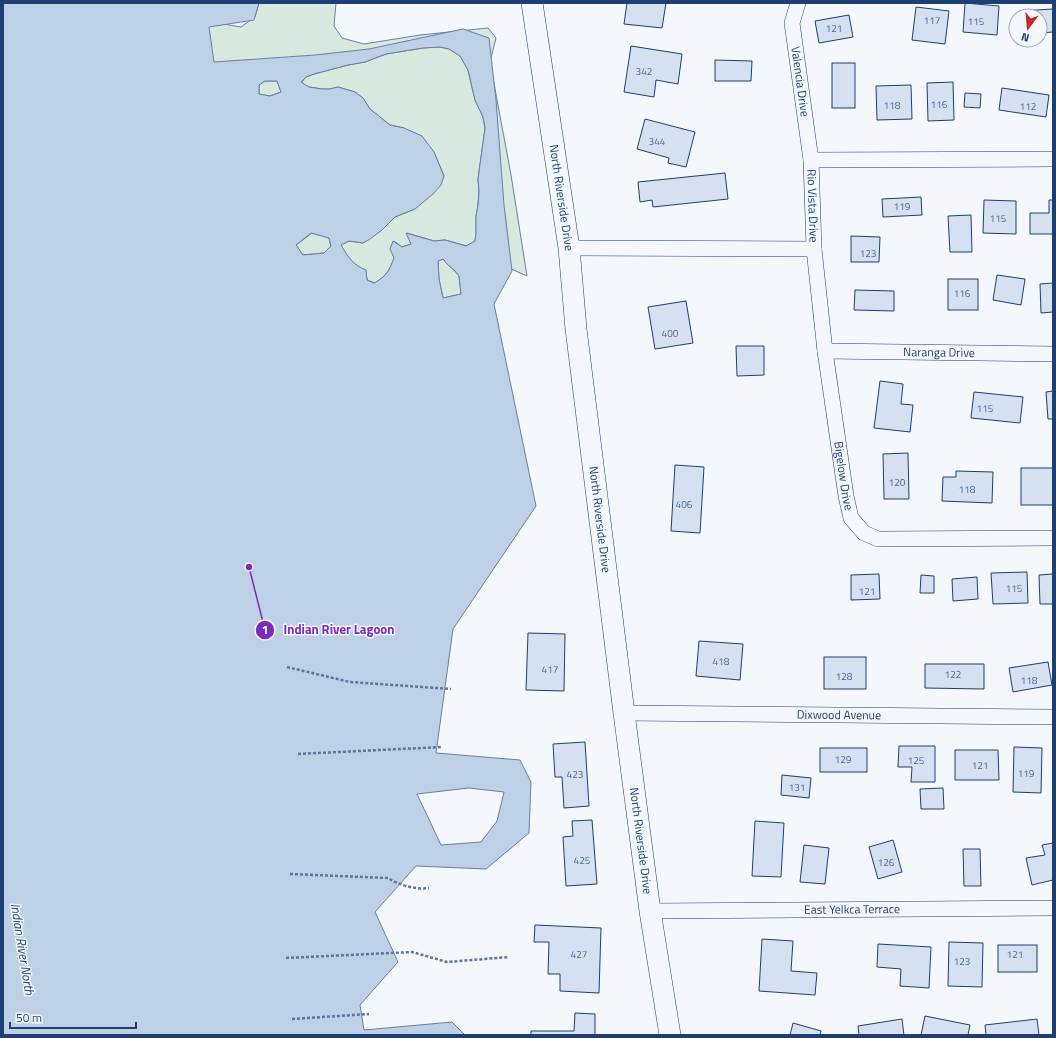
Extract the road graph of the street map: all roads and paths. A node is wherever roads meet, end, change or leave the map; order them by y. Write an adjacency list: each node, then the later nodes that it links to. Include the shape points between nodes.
1 (532, 3): 5 (street, North Riverside Drive)
2 (798, 3): 4 (street, Valencia Drive, via 792,23)
3 (1053, 159): 4 (street, Rio Vista Drive)
4 (811, 160): 6 (street, Rio Vista Drive)
5 (569, 248): 6 (street, Rio Vista Drive); 12 (street, North Riverside Drive, via 577,337)
6 (814, 249): 7 (street, Bigelow Drive)
7 (825, 351): 8 (street, Naranga Drive); 9 (street, Bigelow Drive, via 846,496 851,518 864,533 878,539)
8 (1053, 354)
9 (1053, 538)
10 (287, 667): 11 (path, via 350,682)
11 (451, 688)
12 (624, 713): 13 (street, Dixwood Avenue); 19 (street, North Riverside Drive)
13 (1053, 717)
14 (441, 747): 15 (path)
15 (298, 754)
16 (290, 874): 17 (path, via 388,878 421,889)
17 (429, 888)
18 (1053, 908): 19 (street, East Yelkca Terrace)
19 (650, 911): 24 (street, North Riverside Drive)
20 (286, 958): 21 (path, via 412,952 447,962)
21 (509, 958)
22 (369, 1014): 23 (path)
23 (292, 1019)
24 (670, 1035)

